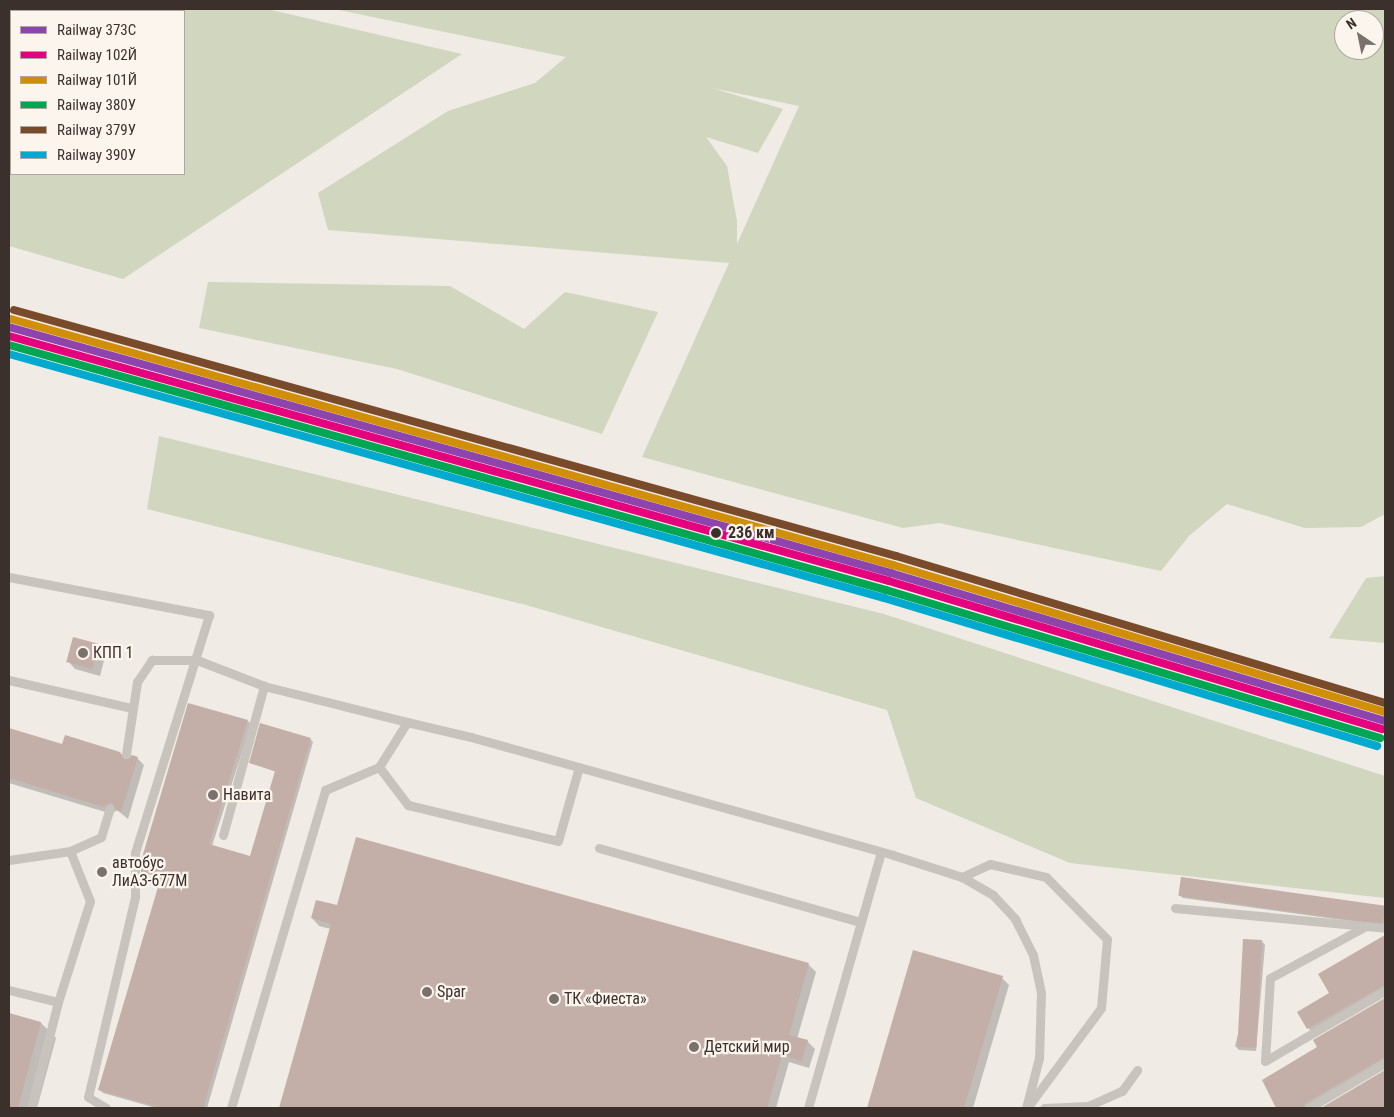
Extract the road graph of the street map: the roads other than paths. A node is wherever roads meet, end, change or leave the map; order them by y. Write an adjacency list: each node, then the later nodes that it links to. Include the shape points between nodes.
1 (9, 577): 2 (lane, via 209,615)
2 (197, 660): 4 (lane); 5 (lane, via 152,660 137,682); 27 (lane, via 135,853 135,897 88,1097)
3 (9, 680): 5 (lane)
4 (264, 686): 6 (lane); 11 (lane)
5 (131, 708): 7 (lane, via 131,740)
6 (407, 722): 8 (lane); 9 (lane)
7 (126, 754)
8 (379, 767): 9 (lane, via 408,805 558,841); 28 (lane, via 325,790)
9 (579, 767): 14 (lane)
10 (110, 808): 13 (lane, via 101,837)
11 (223, 834)
12 (600, 848): 18 (lane)
13 (70, 851): 15 (lane); 23 (lane, via 90,901)
14 (881, 852): 16 (lane); 18 (lane)
15 (9, 860)
16 (962, 878): 30 (lane, via 993,895 1015,919 1033,955 1041,992 1039,1058); 30 (lane, via 990,864 1046,877 1107,939 1101,1008)
17 (1175, 908): 19 (lane)
18 (861, 922): 29 (lane)
19 (1366, 926): 20 (lane); 22 (lane, via 1270,978 1265,1061)
20 (1385, 928)
21 (9, 990): 23 (lane)
22 (1385, 991)
23 (58, 1002): 26 (lane)
24 (1385, 1063): 32 (lane)
25 (1137, 1070): 31 (lane, via 1122,1091 1088,1106)
26 (31, 1108)
27 (106, 1108)
28 (230, 1108)
29 (808, 1108)
30 (1026, 1108)
31 (1044, 1108)
32 (1309, 1108)

